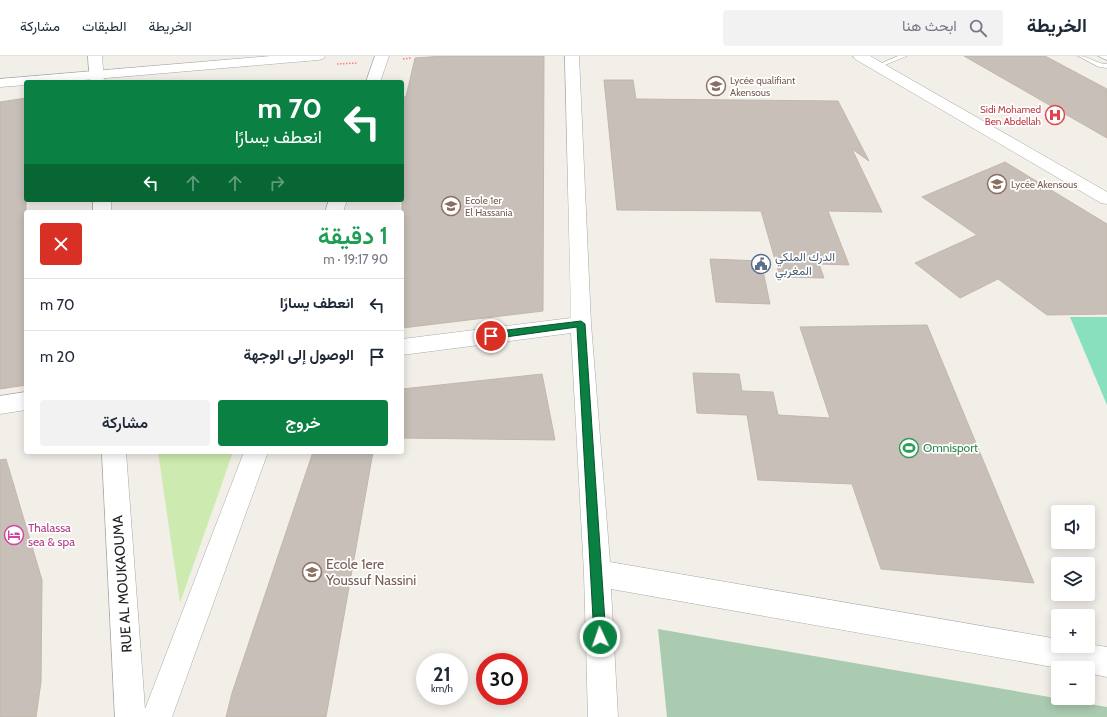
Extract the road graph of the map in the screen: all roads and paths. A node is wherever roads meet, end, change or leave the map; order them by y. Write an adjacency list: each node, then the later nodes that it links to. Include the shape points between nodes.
1 (95, 56): 12 (street)
2 (318, 56): 12 (street)
3 (382, 56): 14 (street)
4 (572, 56): 18 (street)
5 (860, 56): 10 (street)
6 (904, 56): 10 (lane)
7 (1081, 56): 11 (lane)
8 (1101, 56): 9 (lane)
9 (1107, 58)
10 (878, 66): 17 (street)
11 (1107, 66)
12 (97, 78): 13 (street)
13 (58, 80)
14 (375, 80)
15 (24, 82): 16 (street)
16 (0, 83)
17 (1107, 200)
18 (581, 324): 19 (street); 24 (street)
19 (404, 348)
20 (24, 401): 21 (street)
21 (0, 405)
22 (114, 454): 26 (street, RUE AL MOUKAOUMA)
23 (255, 454): 27 (street)
24 (597, 573): 25 (street); 28 (street)
25 (1107, 662)
26 (130, 717)
27 (157, 717)
28 (603, 717)

